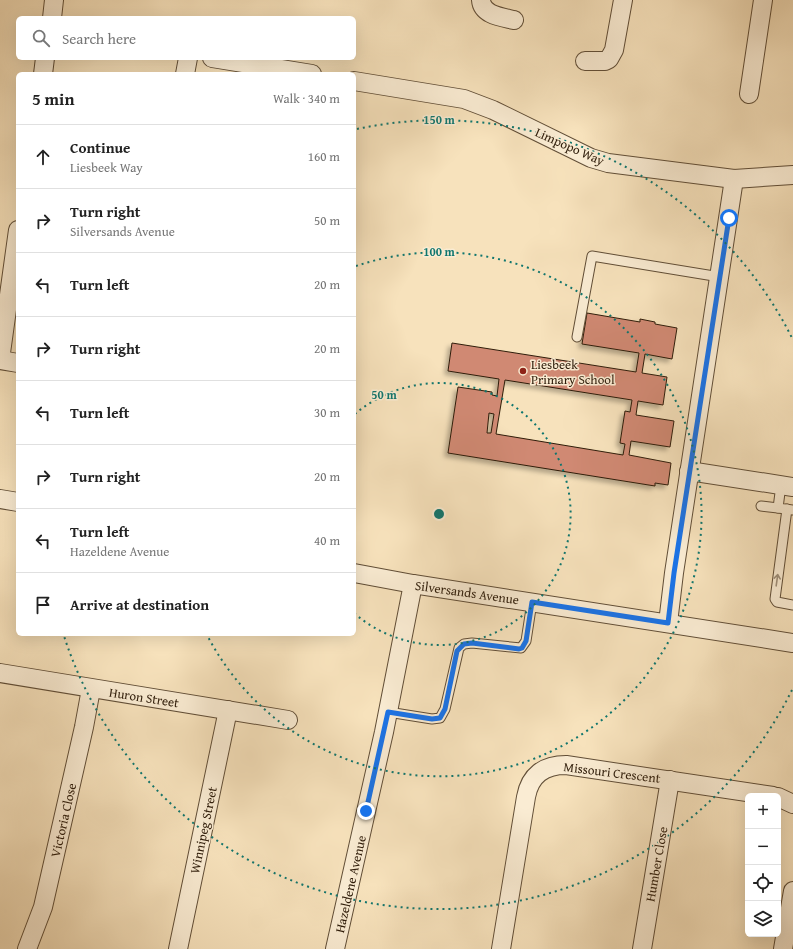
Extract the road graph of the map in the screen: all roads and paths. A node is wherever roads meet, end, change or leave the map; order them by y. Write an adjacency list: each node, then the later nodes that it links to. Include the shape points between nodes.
1 (54, 0): 5 (street)
2 (480, 0): 6 (street, via 481,6 488,13)
3 (623, 0): 10 (street, via 612,55 605,61)
4 (763, 0): 15 (street)
5 (52, 16)
6 (514, 20)
7 (45, 60): 11 (street)
8 (188, 60): 12 (street)
9 (224, 60): 13 (street)
10 (585, 61)
11 (43, 72)
12 (185, 72)
13 (300, 72)
14 (356, 81): 17 (street, Limpopo Way, via 464,99 493,110 601,162)
15 (749, 94)
16 (793, 175): 17 (street, Limpopo Way)
17 (734, 179): 19 (street)
18 (16, 244): 21 (street)
19 (720, 277): 20 (lane, via 592,256); 23 (street)
20 (577, 337)
21 (0, 360): 22 (street)
22 (16, 363)
23 (689, 471): 24 (street); 33 (street)
24 (787, 486): 28 (lane)
25 (0, 499): 26 (street)
26 (16, 502)
27 (761, 506): 28 (lane)
28 (786, 509): 32 (lane, one-way to 28, via 777,602 775,599)
29 (356, 573): 30 (street, Silversands Avenue)
30 (413, 584): 31 (street, Silversands Avenue); 38 (street, Hazeldene Avenue)
31 (532, 602): 33 (street, Silversands Avenue); 38 (lane, via 526,641 522,648 472,643 459,648 445,709 440,718)
32 (793, 605)
33 (668, 623): 34 (street, Silversands Avenue)
34 (793, 643)
35 (0, 673): 36 (street, Huron Street)
36 (91, 689): 37 (street, Huron Street); 45 (street, Victoria Close, via 43,908)
37 (228, 710): 39 (street, Huron Street); 46 (street, Winnipeg Street)
38 (388, 712): 47 (street, Hazeldene Avenue)
39 (288, 720)
40 (670, 780): 41 (street, Missouri Crescent); 48 (street, Missouri Crescent, via 566,765 548,767 535,776 527,788); 49 (street, Humber Close)
41 (754, 793)
42 (781, 798): 43 (street)
43 (793, 804)
44 (793, 891): 50 (street)
45 (27, 949)
46 (178, 949)
47 (335, 949)
48 (501, 949)
49 (642, 949)
50 (783, 949)

